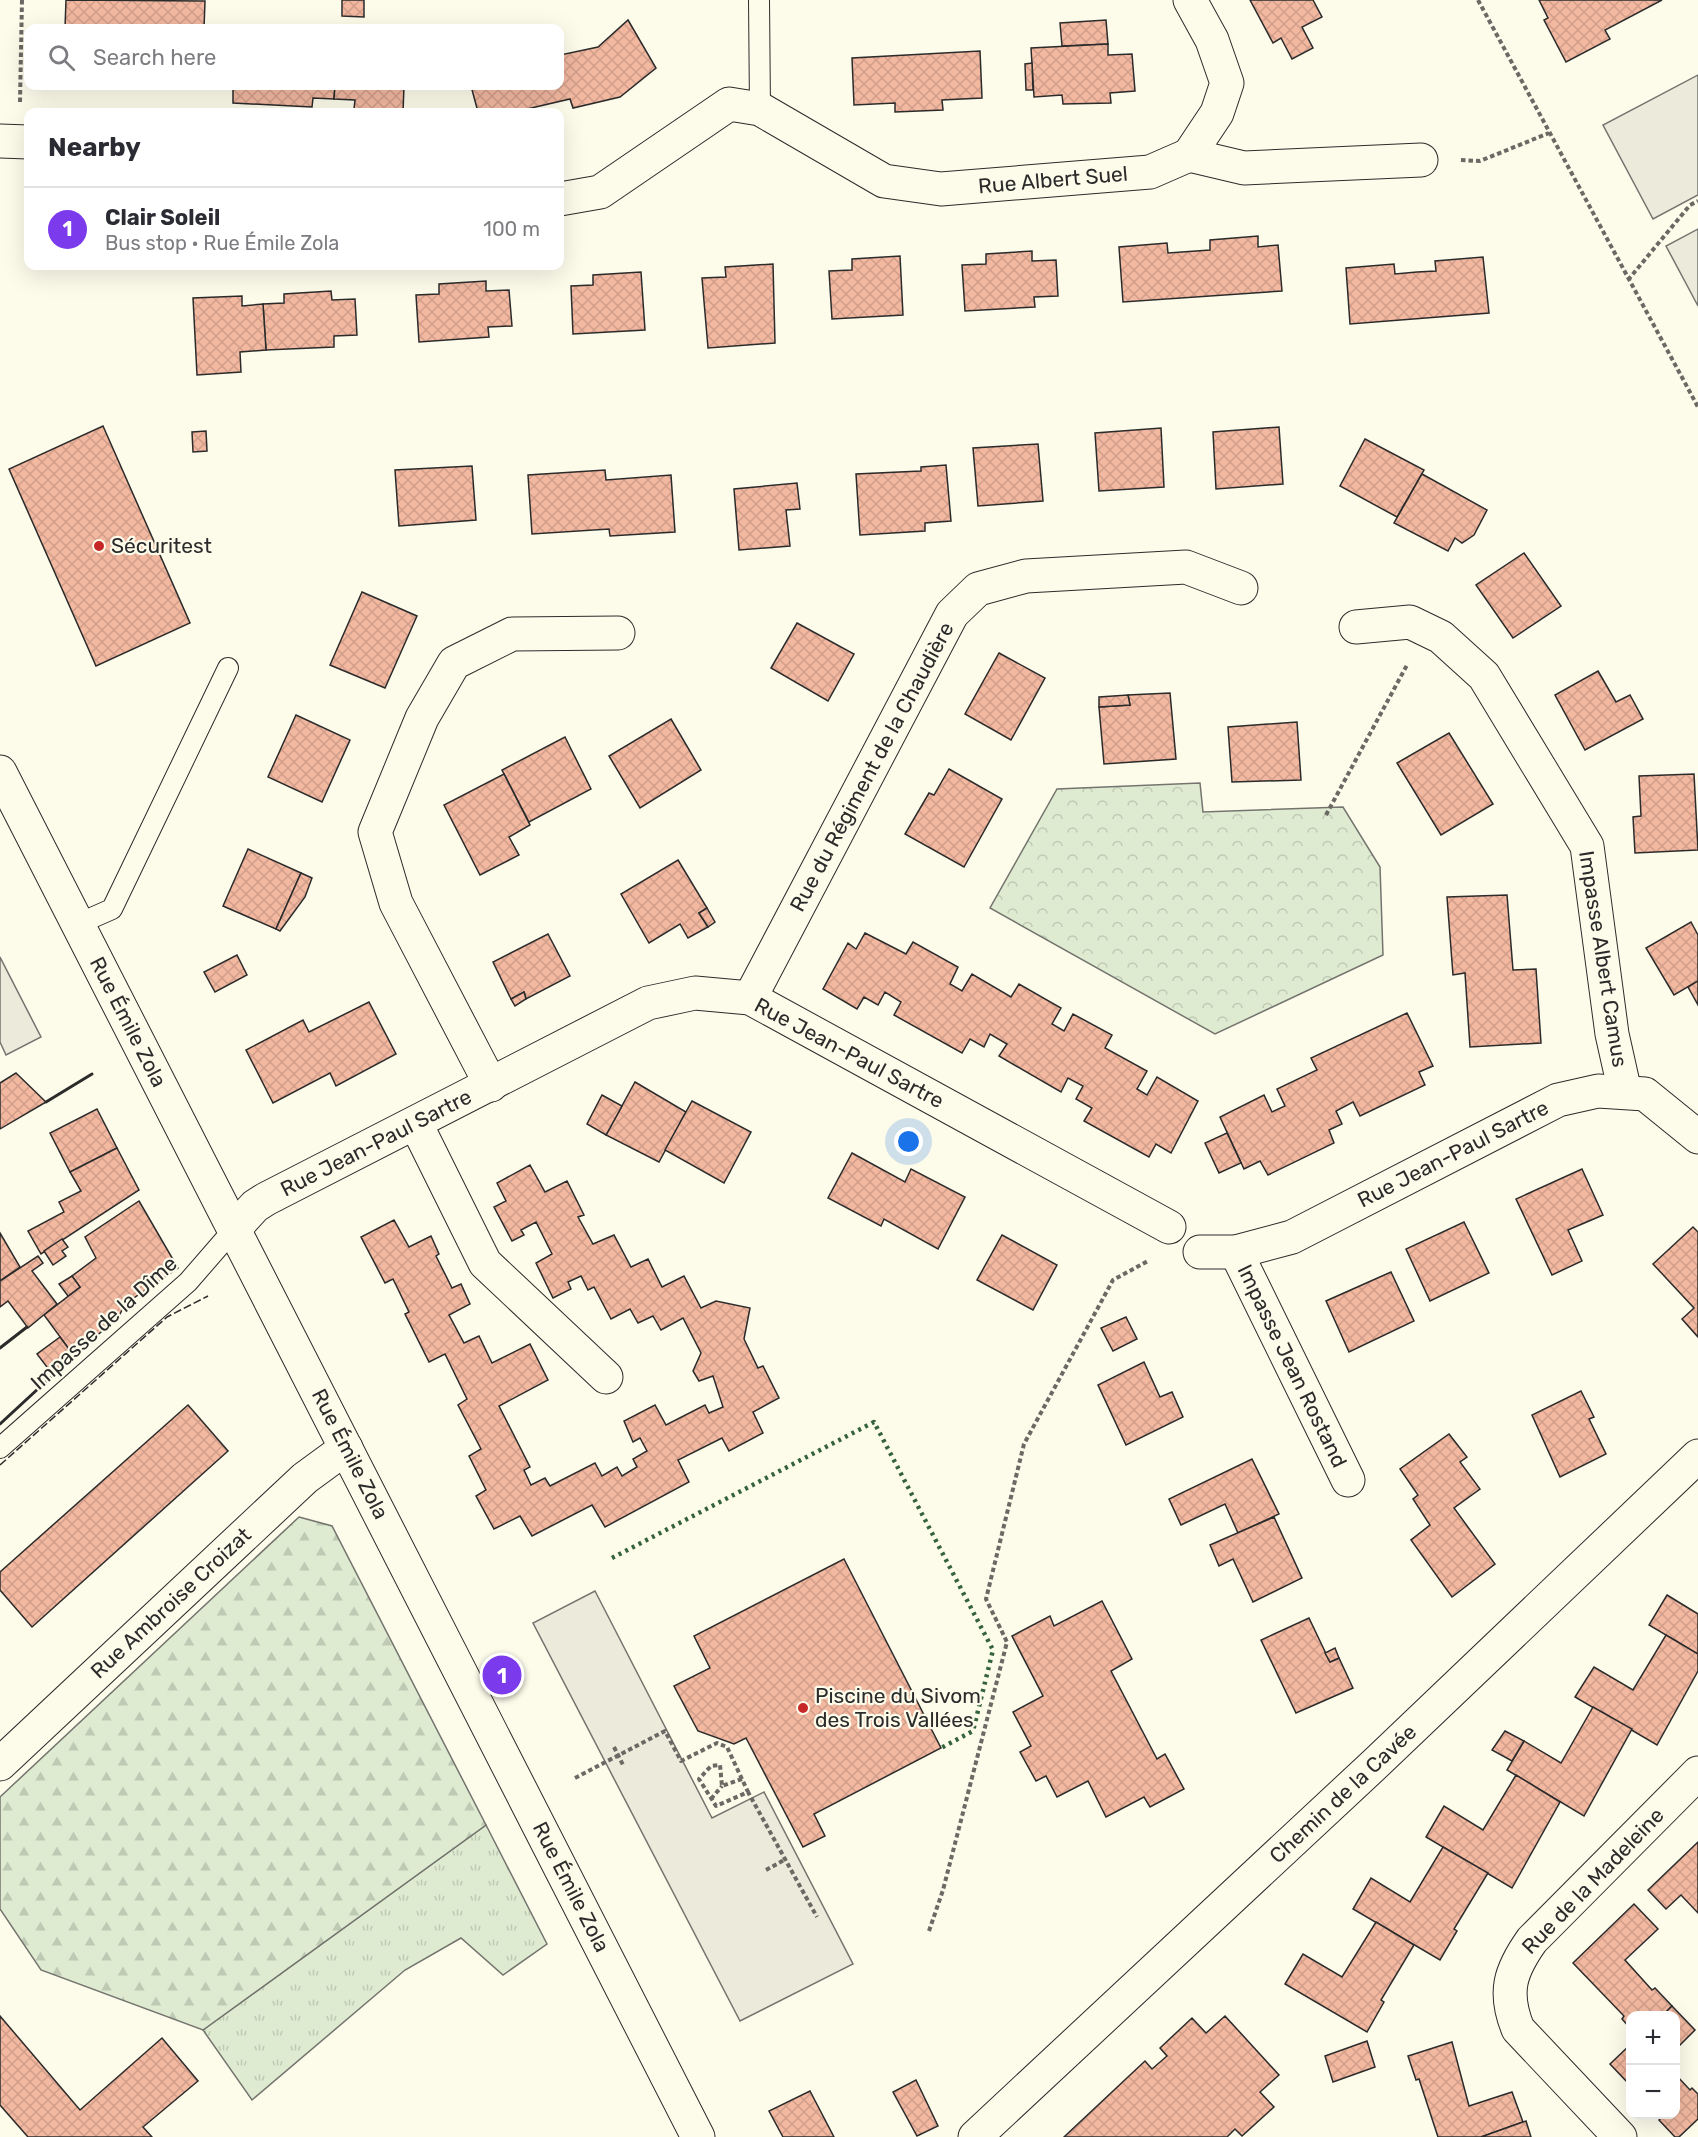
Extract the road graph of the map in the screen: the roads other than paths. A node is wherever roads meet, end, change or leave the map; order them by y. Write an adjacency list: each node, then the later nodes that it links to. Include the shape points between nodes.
1 (759, 0): 3 (lane)
2 (1190, 0): 4 (street, via 1212,40 1227,83 1217,113)
3 (760, 108): 4 (street, Rue Albert Suel, via 884,181 941,189 1150,171); 6 (street, Rue Albert Suel, via 729,104 600,192)
4 (1189, 155): 5 (street, via 1244,168)
5 (1421, 160)
6 (564, 198)
7 (1241, 588): 13 (street, Rue du Régiment de la Chaudière, via 1186,567 1026,576 978,589 952,614)
8 (1356, 627): 15 (street, Impasse Albert Camus, via 1410,622 1441,638 1484,676 1587,846 1612,1034)
9 (618, 633): 14 (street, via 512,634 454,663 422,718 375,832 396,903)
10 (228, 668): 12 (lane, via 112,909)
11 (0, 772): 12 (street, Rue Émile Zola)
12 (78, 924): 19 (street, Rue Émile Zola)
13 (750, 998): 14 (street, Rue Jean-Paul Sartre, via 695,993 648,1003); 18 (street, Rue Jean-Paul Sartre)
14 (491, 1084): 16 (street, Rue Jean-Paul Sartre)
15 (1625, 1092): 17 (street, Rue Jean-Paul Sartre, via 1645,1094); 21 (street, Rue Jean-Paul Sartre, via 1598,1091 1558,1100 1292,1237)
16 (416, 1124): 19 (street, Rue Jean-Paul Sartre, via 261,1202); 22 (street, via 484,1263)
17 (1698, 1137)
18 (1169, 1227)
19 (234, 1229): 23 (lane, Impasse de la Dîme, via 188,1282); 24 (street, Rue Émile Zola)
20 (1200, 1252): 21 (street, Rue Jean-Paul Sartre)
21 (1236, 1252): 26 (street, Impasse Jean Rostand)
22 (606, 1377)
23 (0, 1448)
24 (346, 1448): 27 (street, Rue Ambroise Croizat, via 306,1478); 30 (street, Rue Émile Zola)
25 (1698, 1456): 29 (street, Chemin de la Cavée)
26 (1347, 1480)
27 (0, 1764)
28 (1698, 1773): 31 (street, Rue de la Madeleine, via 1532,1940 1515,1963 1510,1987 1518,2030)
29 (984, 2134)
30 (698, 2137)
31 (1620, 2137)

